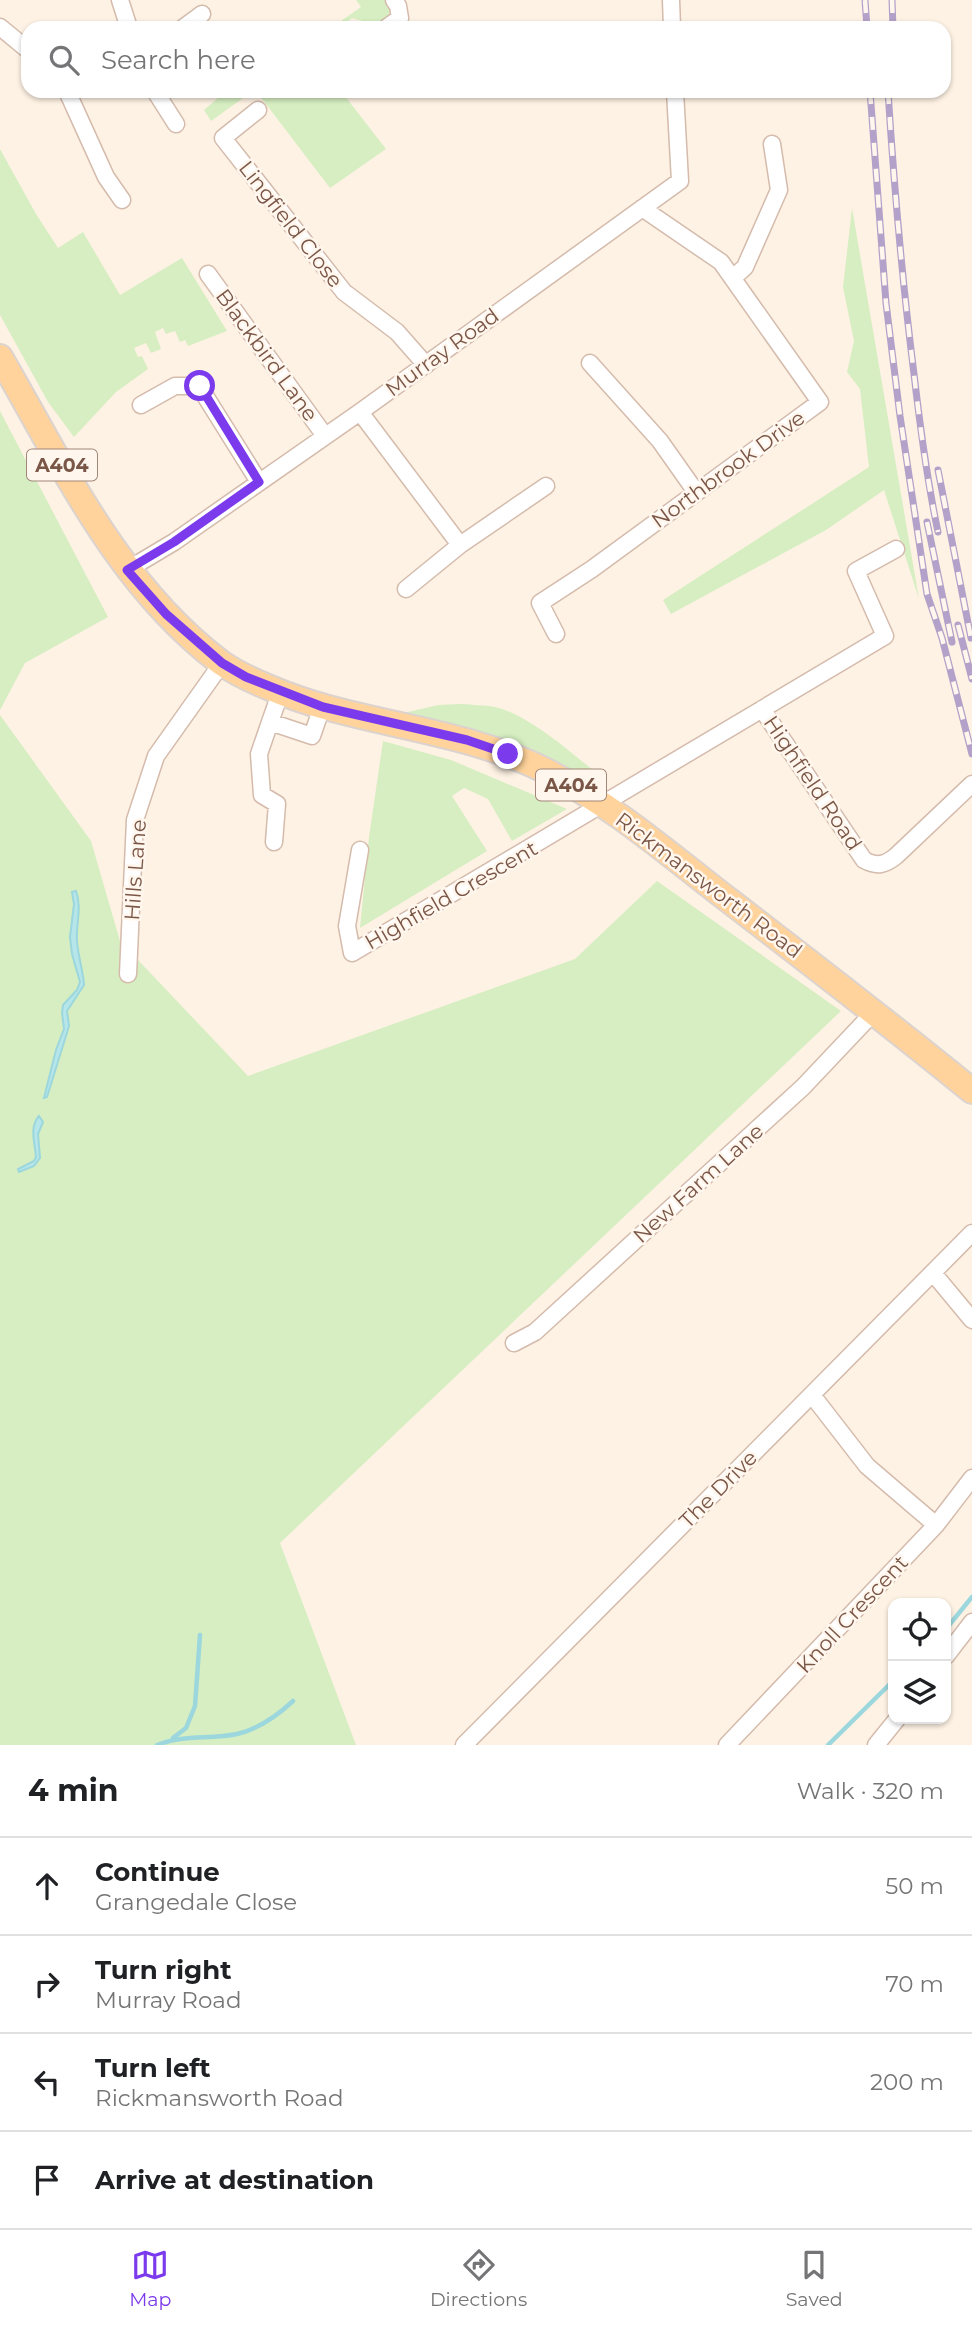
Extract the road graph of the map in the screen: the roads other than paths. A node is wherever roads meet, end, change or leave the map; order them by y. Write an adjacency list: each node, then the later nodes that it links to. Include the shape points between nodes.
1 (120, 0): 5 (street)
2 (394, 0): 7 (street, via 400,18)
3 (671, 0): 8 (street)
4 (202, 14): 6 (street)
5 (127, 21)
6 (192, 21)
7 (396, 21)
8 (672, 21)
9 (0, 27): 10 (street)
10 (21, 44)
11 (70, 98): 17 (street, via 106,177)
12 (159, 98): 15 (street)
13 (676, 98): 18 (street, Murray Road, via 680,181)
14 (258, 110): 23 (street, Lingfield Close, via 223,138 344,292 397,332)
15 (176, 124)
16 (772, 144): 20 (street, via 779,190 745,267)
17 (122, 200)
18 (642, 208): 20 (street, via 721,262); 23 (street, Murray Road)
19 (208, 274): 26 (street, Blackbird Lane)
20 (733, 278): 29 (street, Northbrook Drive, via 820,401)
21 (0, 357): 32 (main road, Rickmansworth Road / A404)
22 (590, 363): 29 (street, via 660,441)
23 (426, 365): 25 (street, Murray Road)
24 (141, 405): 27 (street, via 175,386 200,386)
25 (360, 412): 26 (street, Murray Road); 30 (street)
26 (325, 436): 27 (street, Murray Road)
27 (259, 482): 32 (street, Murray Road)
28 (546, 486): 30 (street)
29 (696, 492): 34 (street, Northbrook Drive, via 540,603)
30 (460, 545): 33 (street)
31 (895, 549): 38 (street, via 856,571 885,636)
32 (127, 570): 35 (main road, Rickmansworth Road / A404, via 166,614)
33 (406, 589)
34 (556, 634)
35 (222, 663): 36 (main road, Rickmansworth Road / A404); 44 (street, Hills Lane, via 156,756 135,820)
36 (281, 691): 37 (main road, Rickmansworth Road / A404); 39 (street)
37 (323, 707): 39 (street, via 312,736); 41 (main road, Rickmansworth Road / A404, via 477,743 548,772)
38 (762, 709): 40 (street, Highfield Road, via 864,860 873,865 887,863); 41 (street, Highfield Road)
39 (270, 722): 42 (street, via 259,754 262,795 276,804)
40 (967, 789)
41 (604, 805): 43 (street, Highfield Crescent, via 352,953 347,926); 45 (main road, Rickmansworth Road / A404)
42 (274, 842)
43 (360, 850)
44 (128, 974)
45 (874, 1012): 46 (main road, Rickmansworth Road / A404); 50 (street, New Farm Lane, via 803,1087 535,1332)
46 (972, 1091)
47 (972, 1233): 48 (street, The Drive)
48 (933, 1273): 49 (street); 51 (street, The Drive)
49 (972, 1320)
50 (514, 1343)
51 (811, 1395): 53 (street, via 867,1466); 57 (street, The Drive)
52 (972, 1478): 53 (street, Knoll Crescent)
53 (936, 1525): 58 (street, Knoll Crescent)
54 (972, 1622): 55 (street)
55 (951, 1649)
56 (893, 1724): 59 (street)
57 (464, 1745)
58 (727, 1745)
59 (876, 1745)

